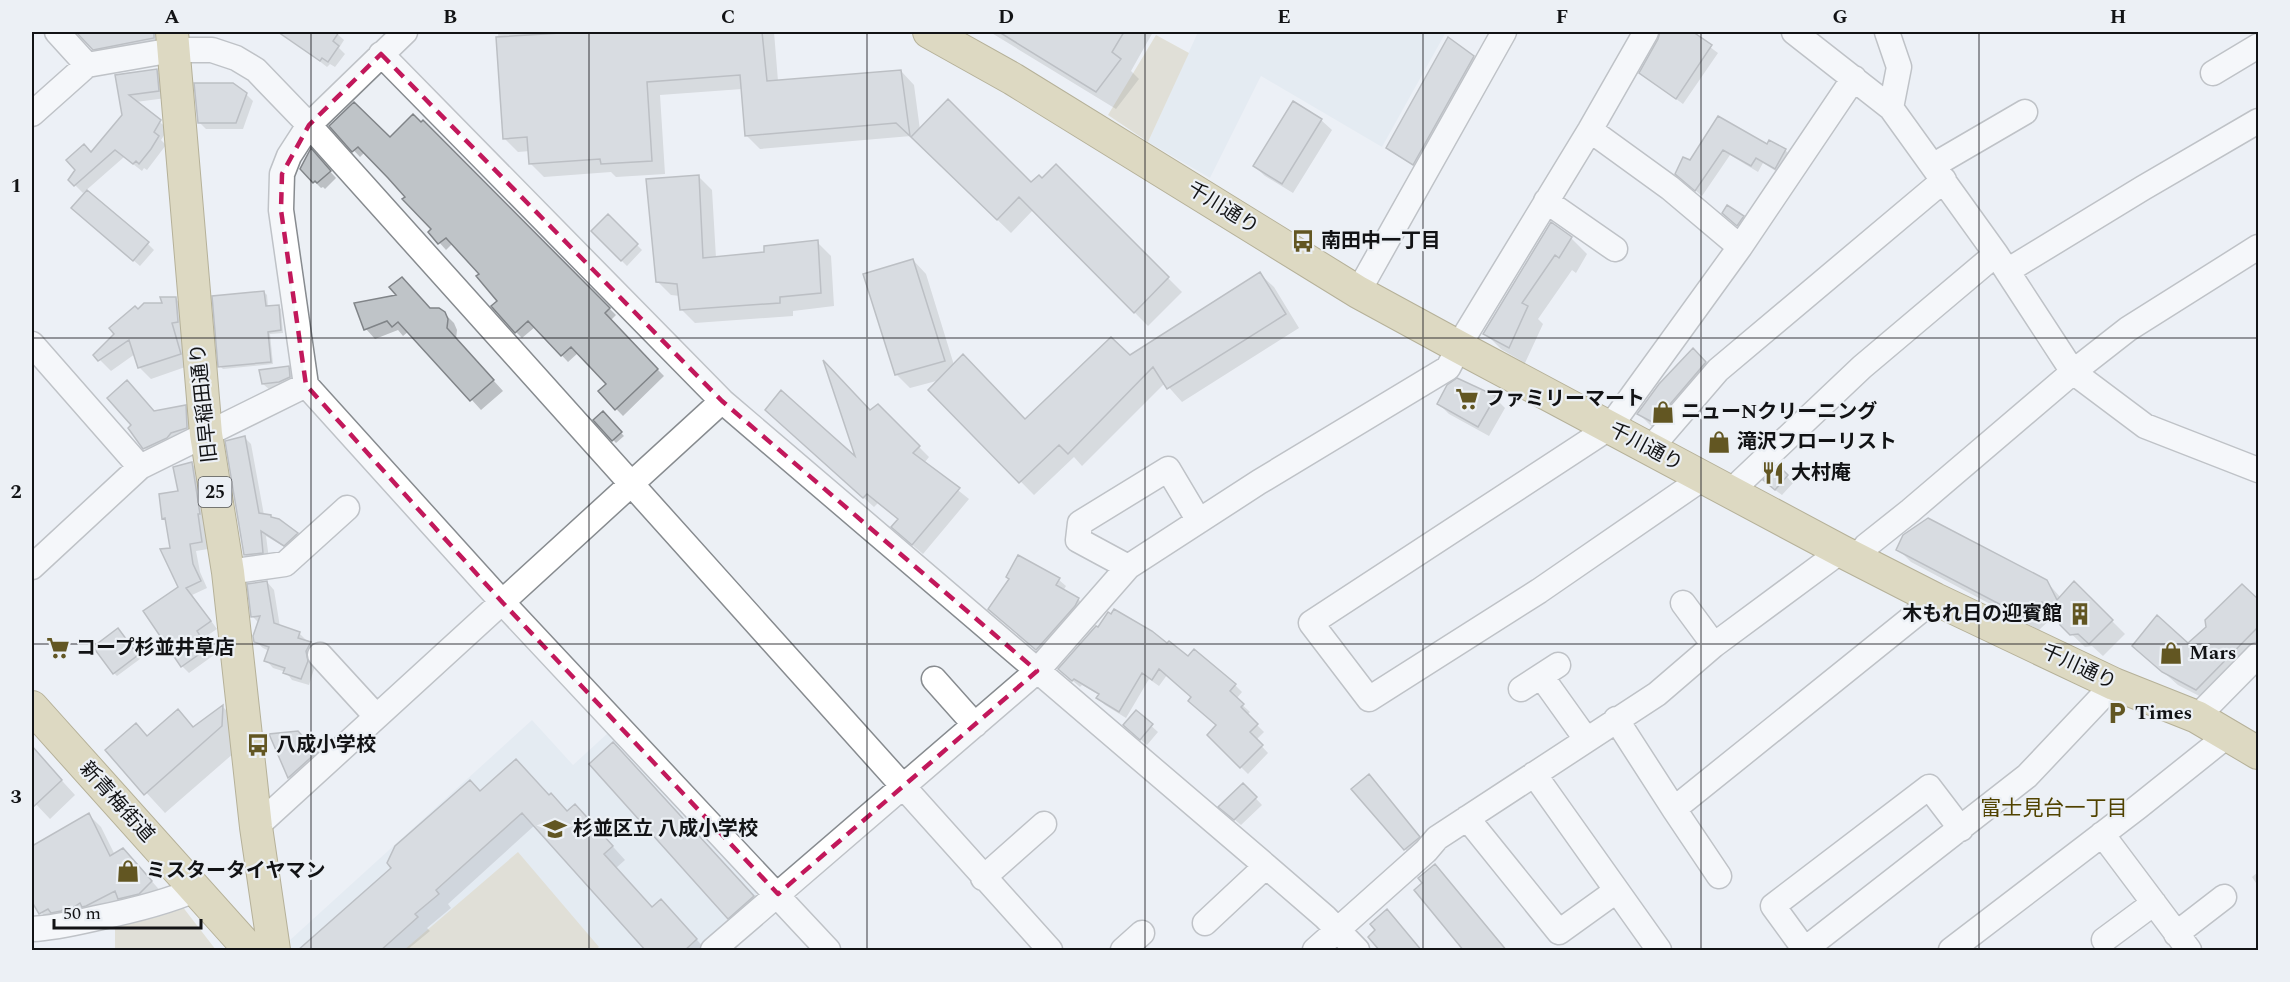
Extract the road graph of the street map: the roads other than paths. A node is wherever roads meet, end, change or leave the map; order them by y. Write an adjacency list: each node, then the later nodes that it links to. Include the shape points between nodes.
1 (57, 32): 11 (street)
2 (405, 32): 10 (street)
3 (929, 32): 26 (main road, 千川通り, via 1013,79)
4 (1504, 32): 26 (street)
5 (1646, 32): 19 (street)
6 (1794, 32): 13 (street)
7 (1887, 32): 14 (street, via 1899,67)
8 (172, 41): 11 (street); 18 (street, via 236,58 256,70); 33 (main road, 旧早稲田通り / 25)
9 (2259, 46): 12 (street)
10 (381, 54): 18 (street); 31 (street)
11 (87, 65): 16 (street)
12 (2213, 73)
13 (1854, 78): 14 (street); 22 (street)
14 (1891, 108): 20 (street)
15 (2025, 112): 20 (street)
16 (32, 114)
17 (2259, 121): 25 (street)
18 (309, 125): 30 (street, via 282,174 281,210); 38 (street)
19 (1590, 130): 21 (street); 22 (street, via 1670,188)
20 (1939, 172): 25 (street); 34 (street, via 1718,370)
21 (1546, 201): 24 (street); 28 (street)
22 (1740, 247): 32 (street)
23 (2259, 247): 29 (street, via 2128,329)
24 (1616, 249)
25 (2002, 262): 29 (street); 39 (street, via 1862,367)
26 (1358, 292): 28 (main road, 千川通り)
27 (32, 344): 35 (street)
28 (1459, 347): 32 (main road, 千川通り); 41 (street, via 1448,368)
29 (2073, 372): 36 (street, via 2145,426); 42 (street, via 1910,511 1866,546)
30 (306, 385): 33 (street); 47 (street)
31 (722, 401): 38 (street); 52 (street)
32 (1609, 428): 34 (main road, 千川通り); 37 (street, via 1311,623 1369,699 1539,591)
33 (206, 434): 35 (street); 45 (main road, 旧早稲田通り / 25)
34 (1650, 449): 37 (main road, 千川通り)
35 (140, 467): 43 (street)
36 (2259, 470)
37 (1703, 477): 39 (main road, 千川通り)
38 (631, 483): 47 (street); 65 (street)
39 (1731, 492): 42 (main road, 千川通り)
40 (347, 508): 45 (street, via 285,564)
41 (1199, 520): 44 (street); 44 (street, via 1168,469 1080,523 1078,540)
42 (1848, 555): 46 (main road, 千川通り); 49 (street)
43 (32, 567)
44 (1128, 567): 52 (street)
45 (228, 572): 69 (main road, 旧早稲田通り / 25)
46 (1935, 599): 54 (main road, 千川通り); 66 (street)
47 (503, 603): 57 (street); 77 (street)
48 (1683, 603): 49 (street)
49 (1714, 645): 59 (street, via 1657,694)
50 (320, 655): 57 (street)
51 (2259, 655): 58 (street)
52 (1038, 671): 60 (street); 72 (street)
53 (934, 679): 60 (street)
54 (2114, 684): 58 (main road, 千川通り); 70 (street, via 2027,776)
55 (1521, 689): 62 (street, via 1549,670)
56 (32, 707): 75 (main road, 新青梅街道)
57 (376, 716): 69 (street)
58 (2197, 717): 61 (main road, 千川通り)
59 (1616, 719): 62 (street); 66 (street)
60 (975, 725): 65 (street)
61 (2228, 735): 63 (main road, 千川通り); 71 (street)
62 (1586, 739): 64 (street)
63 (2259, 753)
64 (1534, 774): 67 (street); 76 (street)
65 (903, 786): 74 (street); 77 (street)
66 (1674, 809): 73 (street)
67 (1467, 818): 76 (street, via 1559,932); 82 (street, via 1437,838)
68 (1044, 824): 74 (street)
69 (256, 827): 88 (main road, 旧早稲田通り / 25)
70 (1961, 829): 86 (street); 86 (street, via 1929,787 1773,906)
71 (2102, 834): 79 (street); 96 (street)
72 (1266, 866): 80 (street); 82 (street)
73 (1719, 876)
74 (983, 878): 91 (street)
75 (196, 890): 81 (street, via 116,914); 87 (main road, 新青梅街道)
76 (1616, 891): 95 (street)
77 (778, 894): 89 (street); 90 (street)
78 (2224, 897): 85 (street)
79 (2154, 903): 84 (street); 85 (street)
80 (1205, 923)
81 (32, 929)
82 (1338, 930): 93 (street); 94 (street)
83 (1142, 933): 92 (street)
84 (2104, 940)
85 (2185, 946)
86 (1804, 950)
87 (250, 951)
88 (274, 951)
89 (713, 951)
90 (828, 951)
91 (1050, 951)
92 (1123, 951)
93 (1315, 951)
94 (1357, 951)
95 (1659, 951)
96 (1951, 951)

